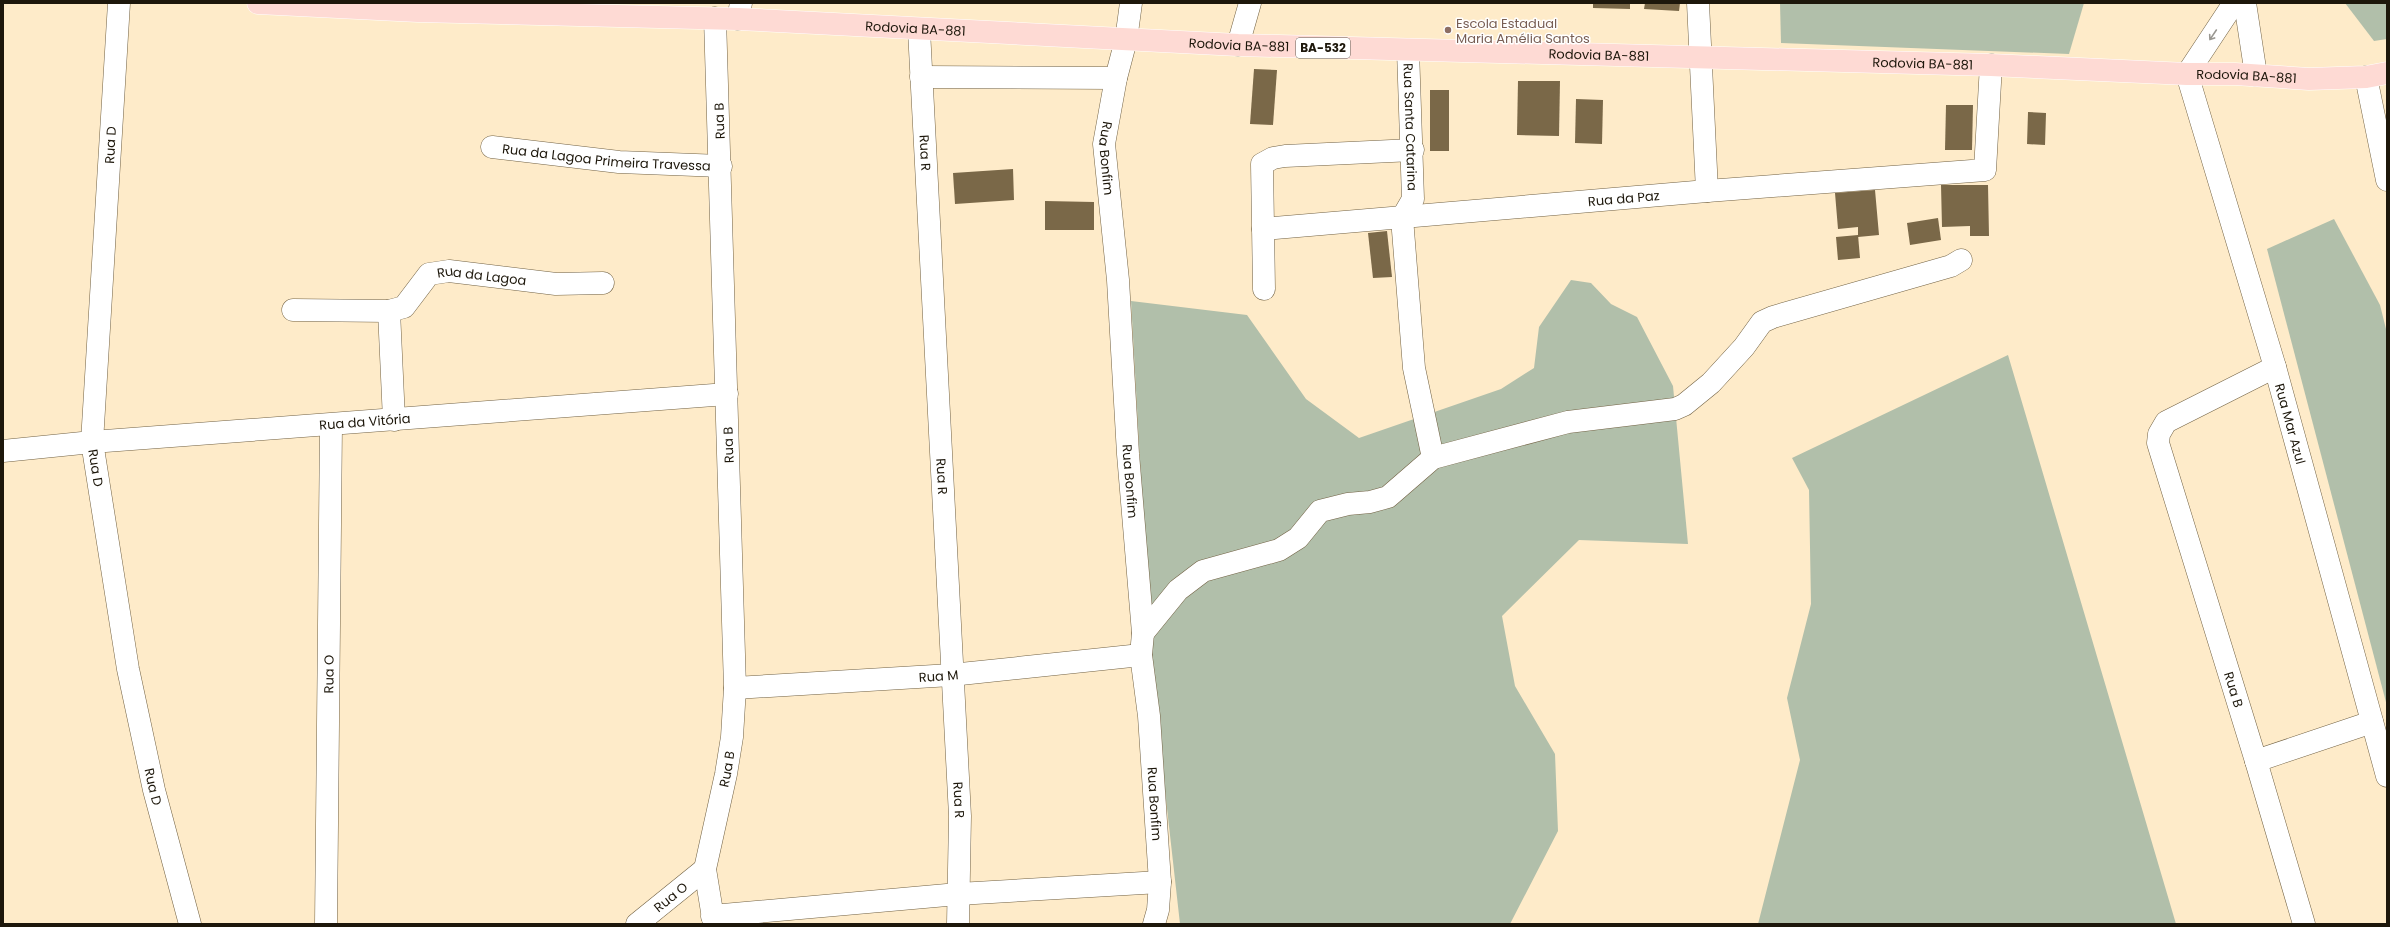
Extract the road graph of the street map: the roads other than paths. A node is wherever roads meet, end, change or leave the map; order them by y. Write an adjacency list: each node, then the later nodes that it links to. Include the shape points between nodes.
1 (119, 3): 41 (street, Rua D)
2 (258, 3): 8 (main road, Rodovia BA-881 / BA-532)
3 (1131, 3): 14 (street, Rua Bonfim)
4 (1250, 3): 15 (street)
5 (1698, 3): 17 (street)
6 (2234, 3): 20 (street, one-way to 20)
7 (2245, 3): 21 (street)
8 (338, 5): 9 (main road, Rodovia BA-881 / BA-532)
9 (466, 7): 10 (main road, Rodovia BA-881 / BA-532)
10 (595, 9): 12 (main road, Rodovia BA-881 / BA-532)
11 (740, 11): 12 (main road, Rodovia BA-881 / BA-532); 13 (main road, Rodovia BA-881 / BA-532)
12 (715, 18): 27 (street, Rua B)
13 (919, 30): 14 (main road, Rodovia BA-881 / BA-532); 22 (street, Rua R)
14 (1126, 40): 15 (main road, Rodovia BA-881 / BA-532); 24 (street, Rua Bonfim)
15 (1238, 46): 16 (main road, Rodovia BA-881 / BA-532)
16 (1408, 50): 17 (main road, Rodovia BA-881 / BA-532); 26 (street, Rua Santa Catarina)
17 (1701, 58): 18 (main road, Rodovia BA-881 / BA-532); 29 (street)
18 (1991, 65): 20 (main road, Rodovia BA-881 / BA-532); 29 (street, Rua da Paz, via 1985,170)
19 (2387, 73): 23 (main road, Rodovia BA-881 / BA-532)
20 (2187, 74): 21 (main road, Rodovia BA-881 / BA-532); 37 (street, Rua Mar Azul)
21 (2256, 75): 23 (main road, Rodovia BA-881 / BA-532, via 2309,79)
22 (921, 77): 24 (street); 46 (street, Rua R)
23 (2366, 77): 28 (street)
24 (1116, 78): 44 (street, Rua Bonfim, via 1104,144 1118,280)
25 (492, 147): 27 (street, Rua da Lagoa Primeira Travessa, via 619,162)
26 (1413, 150): 30 (street, Rua Santa Catarina, via 1414,199); 31 (street, via 1285,156 1263,162)
27 (721, 166): 38 (street, Rua B)
28 (2387, 180)
29 (1707, 191): 30 (street, Rua da Paz)
30 (1402, 218): 31 (street, Rua da Paz); 43 (street, via 1414,368)
31 (1263, 229): 34 (street)
32 (1961, 260): 43 (street, via 1951,266 1773,316 1762,322 1744,347 1711,383 1692,400 1675,409 1568,422)
33 (603, 283): 36 (street, Rua da Lagoa, via 556,284 449,271 429,274 404,307)
34 (1264, 289)
35 (293, 310): 36 (street)
36 (389, 311): 39 (street)
37 (2275, 367): 48 (street, Rua Mar Azul); 49 (street, Rua B, via 2166,422 2159,434 2161,455)
38 (727, 394): 39 (street, Rua da Vitória); 47 (street, Rua B)
39 (394, 420): 40 (street, Rua da Vitória)
40 (331, 425): 41 (street, Rua da Vitória); 56 (street, Rua O)
41 (92, 442): 42 (street, Rua da Vitória); 55 (street, Rua D, via 128,669 154,790)
42 (3, 451)
43 (1432, 458): 44 (street, via 1388,497 1320,511 1298,538 1279,550 1203,571 1178,590)
44 (1142, 633): 45 (street, Rua Bonfim)
45 (1141, 655): 46 (street, Rua M); 52 (street, Rua Bonfim, via 1149,716)
46 (952, 675): 47 (street, Rua M); 53 (street, Rua R, via 960,816)
47 (735, 688): 51 (street, Rua B, via 730,752)
48 (2372, 722): 49 (street); 50 (street, Rua Mar Azul)
49 (2256, 761): 60 (street, Rua B)
50 (2387, 776)
51 (705, 870): 54 (street); 57 (street, Rua O)
52 (1160, 882): 53 (street); 59 (street, Rua Bonfim)
53 (958, 894): 54 (street); 58 (street, Rua R)
54 (713, 920)
55 (190, 924)
56 (326, 924)
57 (637, 924)
58 (958, 924)
59 (1154, 924)
60 (2304, 924)

